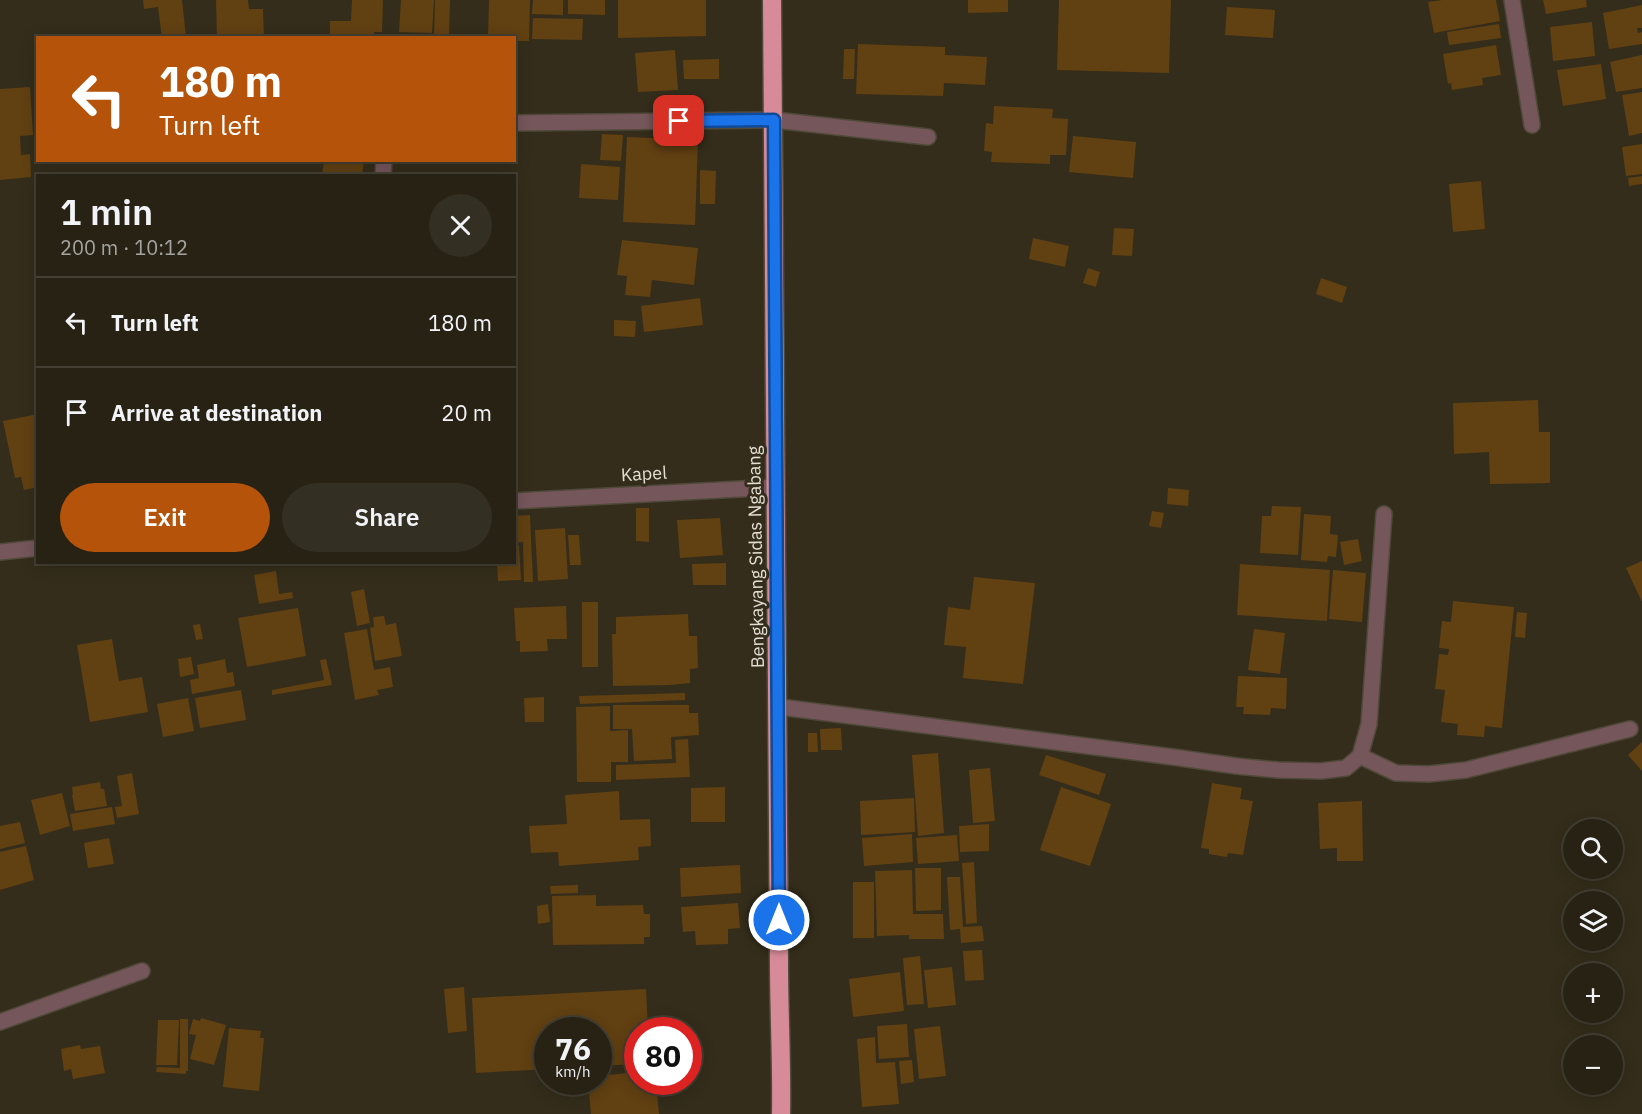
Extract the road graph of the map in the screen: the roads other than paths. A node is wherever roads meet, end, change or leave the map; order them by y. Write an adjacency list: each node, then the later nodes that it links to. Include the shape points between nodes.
1 (772, 0): 3 (highway, Bengkayang Sidas Ngabang)
2 (1512, 0): 5 (street)
3 (774, 120): 4 (street); 6 (street); 7 (highway, Bengkayang Sidas Ngabang)
4 (516, 123)
5 (1532, 125)
6 (928, 137)
7 (776, 487): 8 (street, Kapel); 12 (highway, Bengkayang Sidas Ngabang)
8 (516, 501)
9 (1384, 514): 14 (street, via 1369,724)
10 (36, 548): 11 (street)
11 (0, 552)
12 (780, 707): 14 (street, via 1257,768 1321,771 1346,768); 17 (highway, Bengkayang Sidas Ngabang)
13 (1630, 729): 14 (street, via 1466,770 1429,774 1396,773)
14 (1360, 756)
15 (142, 971): 16 (street)
16 (0, 1022)
17 (782, 1114)

